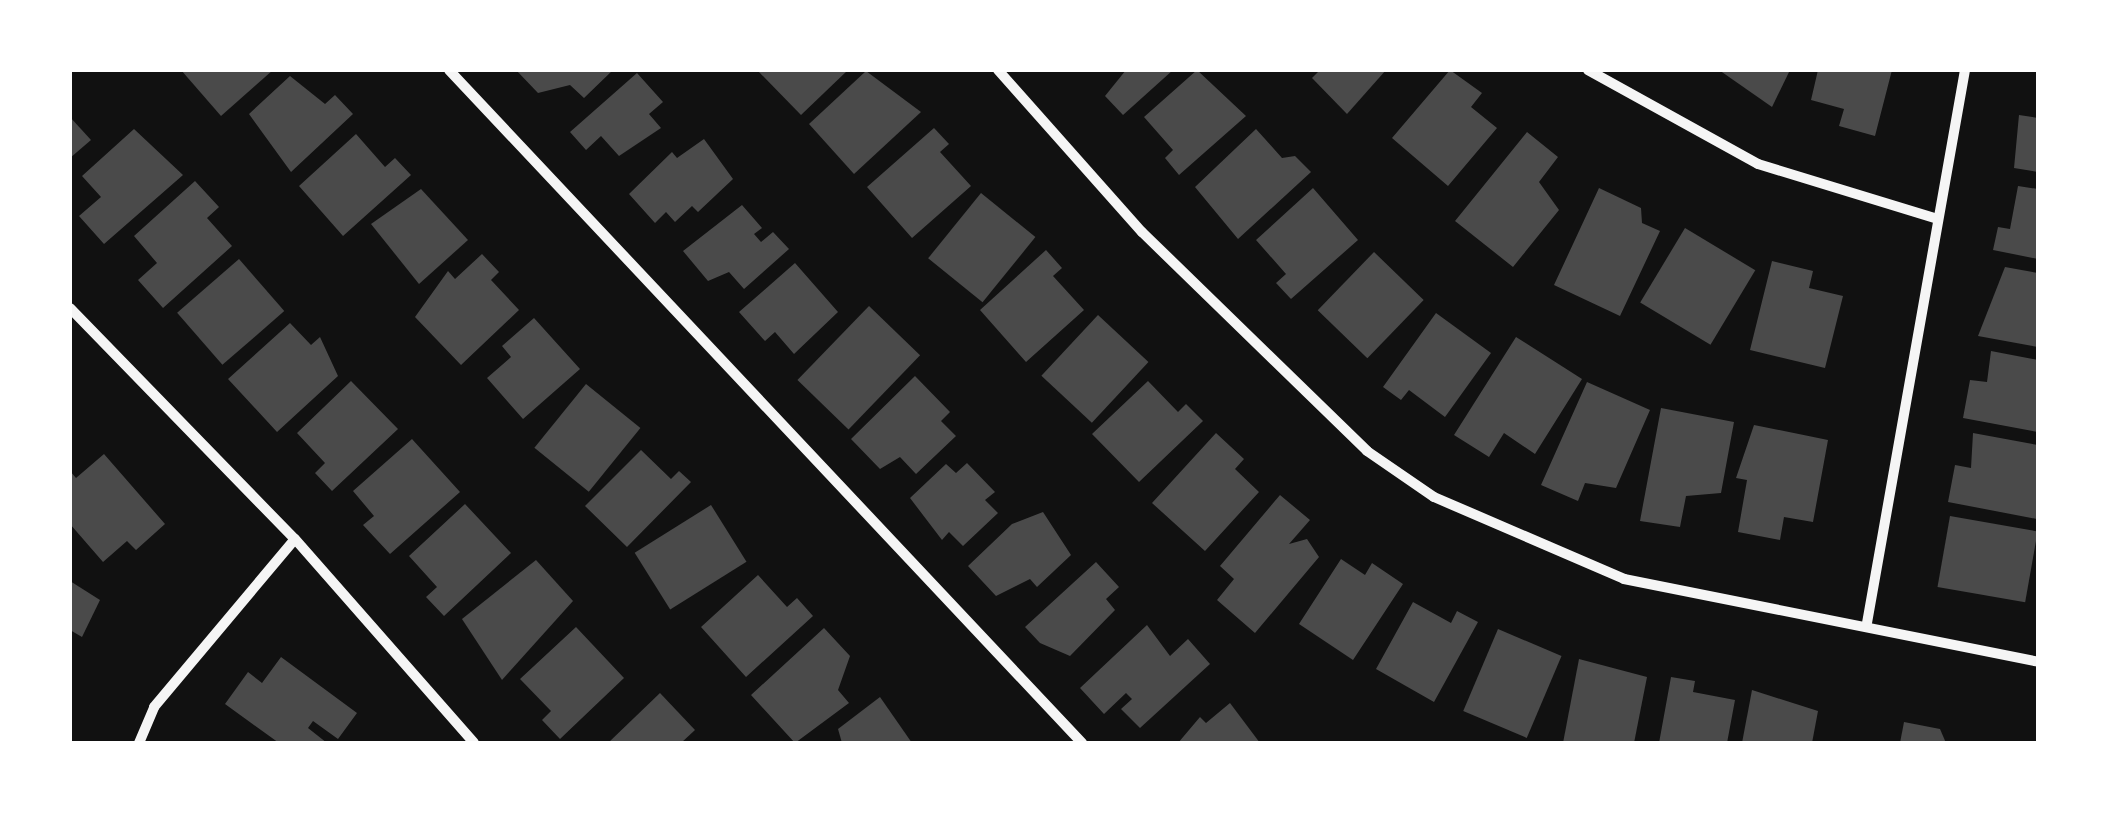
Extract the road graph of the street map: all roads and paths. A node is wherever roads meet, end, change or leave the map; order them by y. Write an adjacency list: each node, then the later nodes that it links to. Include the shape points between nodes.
1 (450, 70): 12 (street)
2 (998, 70): 8 (street, via 1156,245 1367,451 1434,497 1624,580)
3 (1588, 70): 5 (street, via 1758,164)
4 (1965, 70): 5 (street)
5 (1938, 219): 8 (street)
6 (70, 308): 7 (street)
7 (295, 539): 10 (street, via 154,707); 11 (street)
8 (1867, 623): 9 (street)
9 (2038, 662)
10 (138, 743)
11 (474, 743)
12 (1082, 743)

